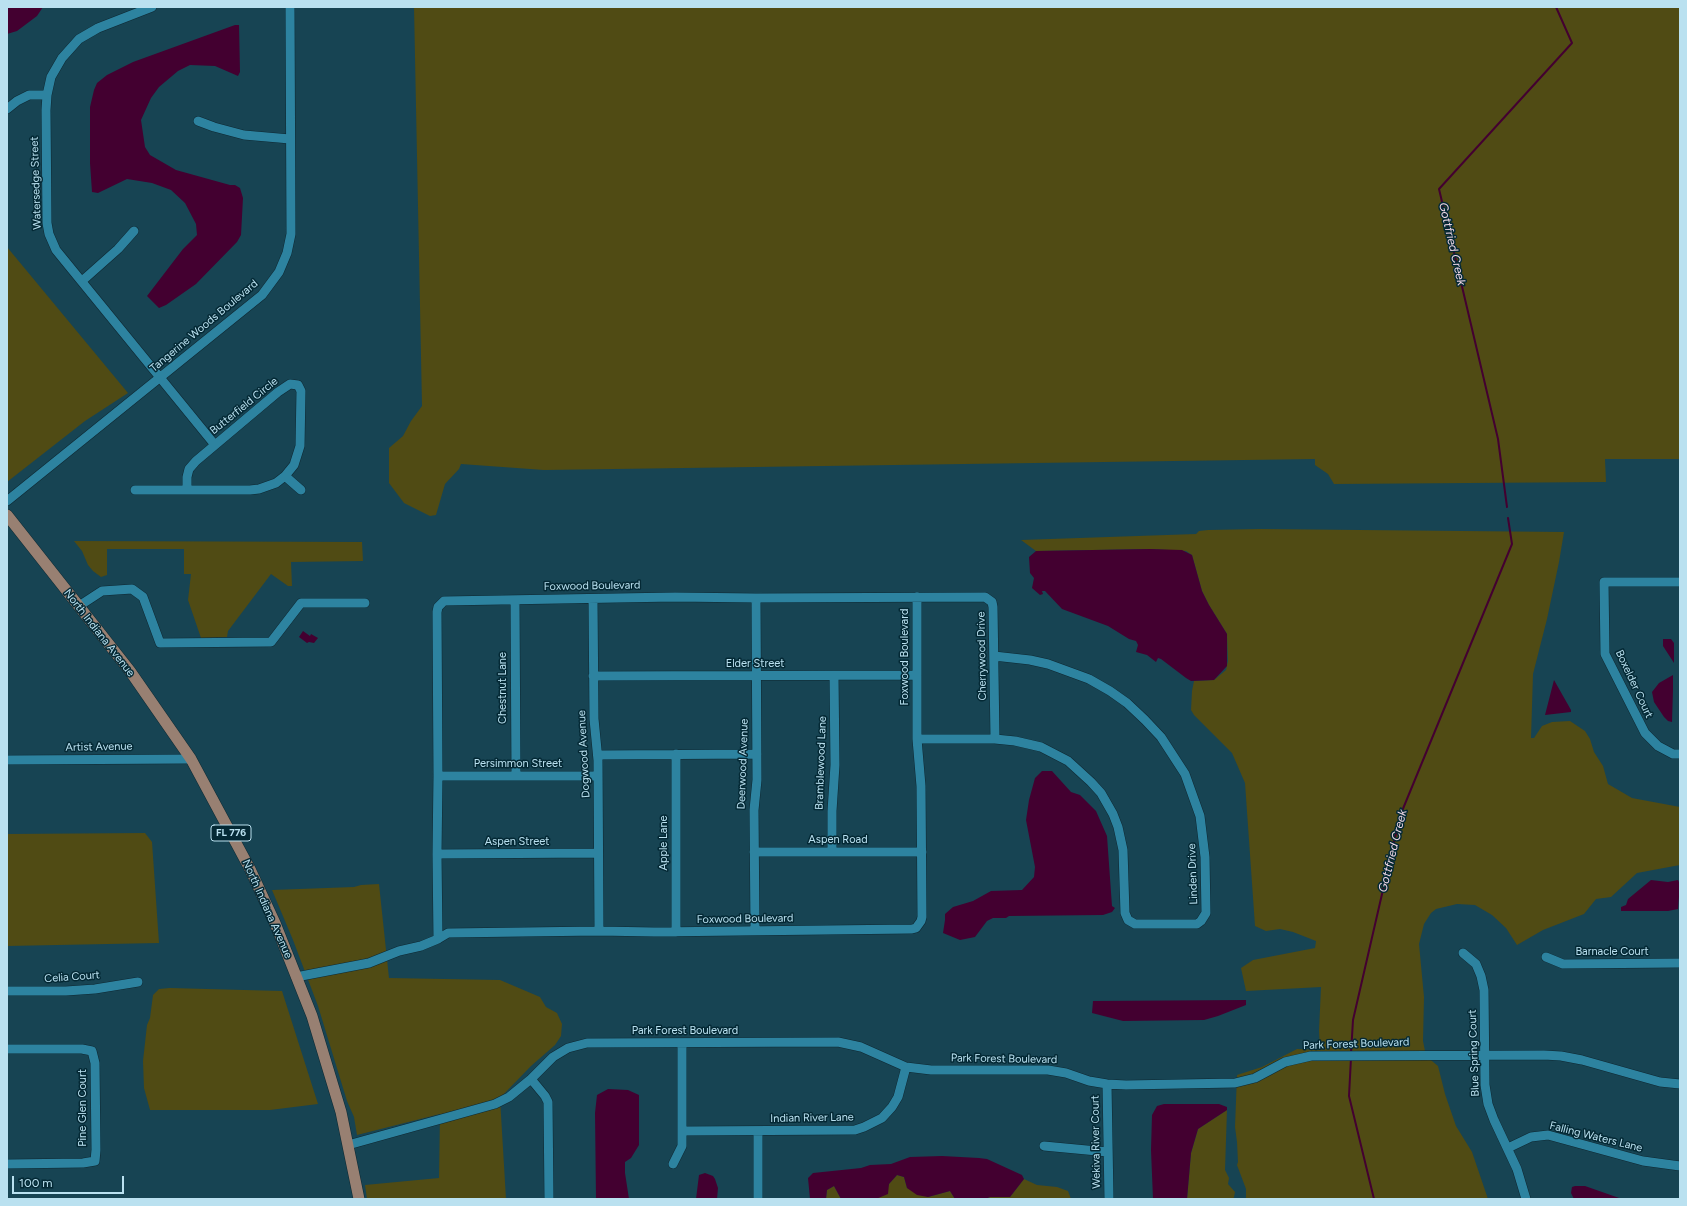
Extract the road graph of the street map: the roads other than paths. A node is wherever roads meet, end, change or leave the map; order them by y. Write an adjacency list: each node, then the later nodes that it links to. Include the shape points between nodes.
1 (152, 7): 3 (street, Watersedge Street, via 98,28 79,39 56,68)
2 (290, 7): 6 (street, Tangerine Woods Boulevard)
3 (47, 95): 4 (street, via 29,95); 8 (street, Watersedge Street, via 49,234 56,250)
4 (7, 109)
5 (198, 121): 6 (street, via 244,135)
6 (290, 139): 9 (street, Tangerine Woods Boulevard, via 291,234 279,272 262,295)
7 (134, 231): 8 (street)
8 (82, 281): 9 (street, Watersedge Street)
9 (160, 378): 10 (street, Butterfield Circle); 15 (street, Tangerine Woods Boulevard)
10 (215, 445): 11 (street, Butterfield Circle, via 278,392 290,384 298,384 300,446 294,465); 13 (street, Butterfield Circle, via 192,464)
11 (285, 476): 13 (street, Butterfield Circle, via 276,483 259,489); 14 (street)
12 (135, 490): 13 (street)
13 (186, 490)
14 (301, 490)
15 (7, 501)
16 (7, 515): 23 (main road, North Indiana Avenue / FL 776)
17 (1680, 582): 33 (street, Boxelder Court, via 1604,582 1605,654 1645,733 1658,746 1673,754)
18 (916, 597): 19 (street, Foxwood Boulevard); 24 (street, Cherrywood Drive, via 983,597 990,600 994,607); 25 (street, Foxwood Boulevard)
19 (756, 598): 20 (street, Foxwood Boulevard, via 675,596); 27 (street, Deerwood Avenue)
20 (593, 599): 21 (street, Foxwood Boulevard); 26 (street, Dogwood Avenue)
21 (515, 600): 37 (street, Foxwood Boulevard, via 448,600 438,607); 38 (street, Chestnut Lane)
22 (365, 603): 23 (street, via 301,603 271,642 160,643 143,597 132,589 102,591)
23 (79, 606): 35 (main road, North Indiana Avenue / FL 776, via 130,671)
24 (994, 656): 30 (street, Cherrywood Drive); 30 (street, Linden Drive, via 1048,664 1088,679 1127,703 1161,737 1185,774 1200,816 1205,857 1204,918 1197,924 1135,924 1128,920 1125,913 1121,840 1113,814 1101,793 1080,770 1054,753 1025,742)
25 (916, 675): 28 (street, Elder Street); 29 (street, Foxwood Boulevard)
26 (593, 676): 27 (street, Elder Street); 34 (street, Dogwood Avenue)
27 (757, 676): 28 (street, Elder Street); 32 (street, Deerwood Avenue)
28 (834, 676): 41 (street, Bramblewood Lane, via 835,765)
29 (917, 739): 30 (street, Linden Drive); 42 (street, Foxwood Boulevard)
30 (995, 739)
31 (676, 754): 32 (street); 34 (street); 47 (street, Apple Lane)
32 (757, 754): 40 (street, Deerwood Avenue)
33 (1680, 754)
34 (598, 755): 39 (street, Dogwood Avenue)
35 (191, 759): 36 (street, Artist Avenue); 52 (main road, North Indiana Avenue / FL 776, via 250,869)
36 (7, 760)
37 (438, 776): 38 (street, Persimmon Street); 44 (street, Foxwood Boulevard)
38 (516, 776): 39 (street, Persimmon Street)
39 (598, 776): 43 (street, Dogwood Avenue)
40 (754, 852): 41 (street, Aspen Road); 45 (street, Deerwood Avenue)
41 (832, 852): 42 (street, Aspen Road)
42 (922, 852): 45 (street, Foxwood Boulevard, via 922,917 916,928)
43 (598, 853): 44 (street, Aspen Street); 46 (street, Dogwood Avenue)
44 (436, 854): 48 (street, Foxwood Boulevard)
45 (755, 930): 47 (street, Foxwood Boulevard)
46 (599, 931): 47 (street, Foxwood Boulevard); 48 (street, Foxwood Boulevard, via 466,932 448,933)
47 (676, 932)
48 (438, 939): 52 (street, Foxwood Boulevard, via 369,963)
49 (1463, 953): 57 (street, Blue Spring Court, via 1476,964 1481,976 1484,990)
50 (1546, 957): 51 (street, Barnacle Court, via 1563,964)
51 (1680, 964)
52 (296, 976): 64 (main road, North Indiana Avenue / FL 776, via 326,1061)
53 (138, 982): 54 (street, Celia Court, via 66,992)
54 (7, 991)
55 (682, 1043): 58 (street, Park Forest Boulevard, via 838,1042 861,1047); 59 (street, Park Forest Boulevard, via 577,1045 553,1057); 62 (street)
56 (7, 1049): 68 (street, Pine Glen Court, via 92,1051 95,1063 96,1142 95,1161)
57 (1485, 1055): 60 (street, Park Forest Boulevard, via 1310,1056 1285,1062 1255,1078 1235,1083); 61 (street, Park Forest Boulevard, via 1562,1056 1660,1082); 66 (street, Blue Spring Court, via 1488,1104)
58 (906, 1068): 60 (street, Park Forest Boulevard, via 1048,1070); 63 (street, Indian River Lane, via 892,1107 882,1118 868,1126 855,1130)
59 (532, 1079): 64 (street, Park Forest Boulevard, via 496,1104); 72 (street, via 548,1102)
60 (1107, 1084): 67 (street, Wekiva River Court)
61 (1680, 1084)
62 (683, 1131): 63 (street, Indian River Lane); 69 (street, via 682,1146)
63 (758, 1131): 73 (street)
64 (348, 1145): 71 (main road, North Indiana Avenue / FL 776)
65 (1044, 1146): 67 (street)
66 (1508, 1148): 70 (street, Falling Waters Lane, via 1531,1137 1548,1135 1642,1161); 75 (street, Blue Spring Court)
67 (1108, 1152): 74 (street, Wekiva River Court)
68 (7, 1164)
69 (673, 1164)
70 (1680, 1166)
71 (359, 1199)
72 (549, 1199)
73 (758, 1199)
74 (1109, 1199)
75 (1526, 1199)

